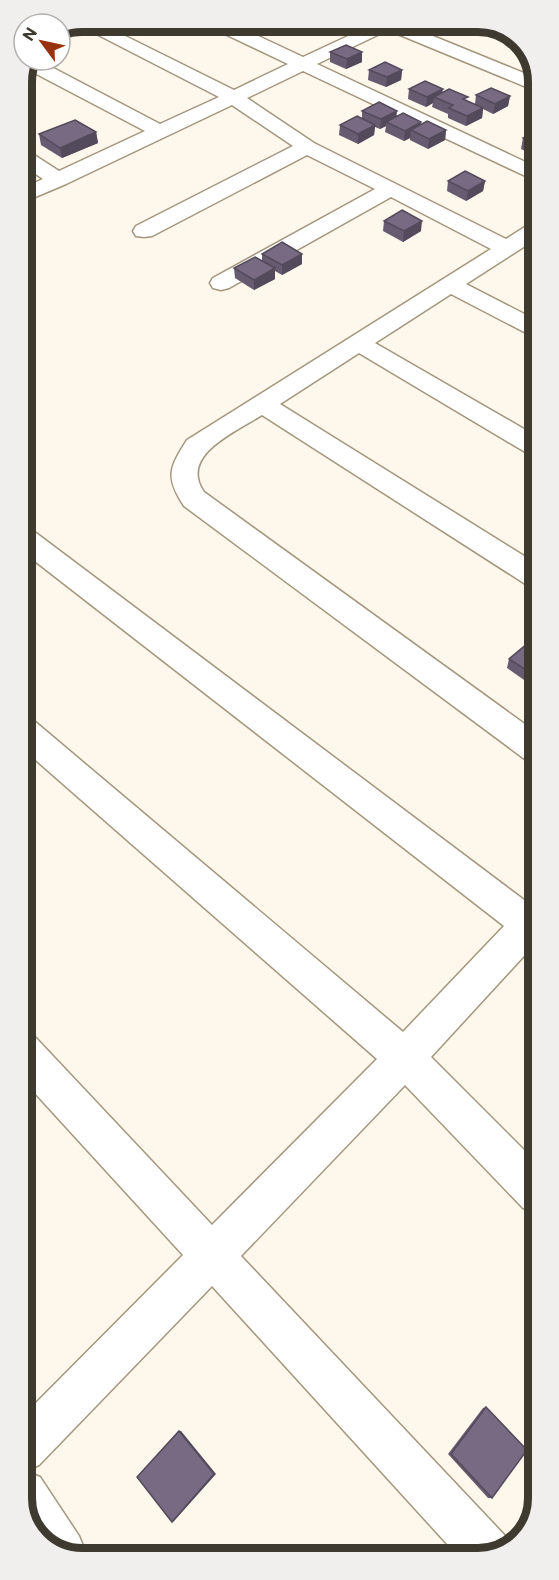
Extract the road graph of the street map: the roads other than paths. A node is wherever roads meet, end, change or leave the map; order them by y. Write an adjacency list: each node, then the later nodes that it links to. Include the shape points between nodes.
1 (104, 32): 8 (street)
2 (236, 32): 5 (street)
3 (367, 32): 5 (street)
4 (411, 32): 7 (street)
5 (303, 63): 8 (street); 12 (street)
6 (47, 72): 9 (street)
7 (528, 82)
8 (232, 96): 9 (street); 10 (street)
9 (159, 131): 13 (street)
10 (307, 147): 14 (street); 16 (street)
11 (32, 162): 13 (street)
12 (528, 171)
13 (59, 180): 15 (street)
14 (391, 189): 18 (street); 19 (street)
15 (32, 192)
16 (144, 231)
17 (528, 235): 18 (street)
18 (507, 248): 20 (street)
19 (221, 284)
20 (450, 285): 21 (street); 22 (street)
21 (528, 325)
22 (358, 343): 23 (street); 24 (street)
23 (262, 404): 26 (street); 28 (street, via 196,446 183,467 184,486 194,499)
24 (528, 442)
25 (32, 545): 29 (street)
26 (528, 572)
27 (32, 738): 31 (street)
28 (528, 745)
29 (528, 919)
30 (528, 930): 31 (street)
31 (405, 1058): 33 (street); 34 (street)
32 (32, 1062): 34 (street)
33 (528, 1183)
34 (214, 1255): 35 (street); 38 (street)
35 (32, 1440)
36 (33, 1509): 37 (street)
37 (53, 1539)
38 (483, 1548)

